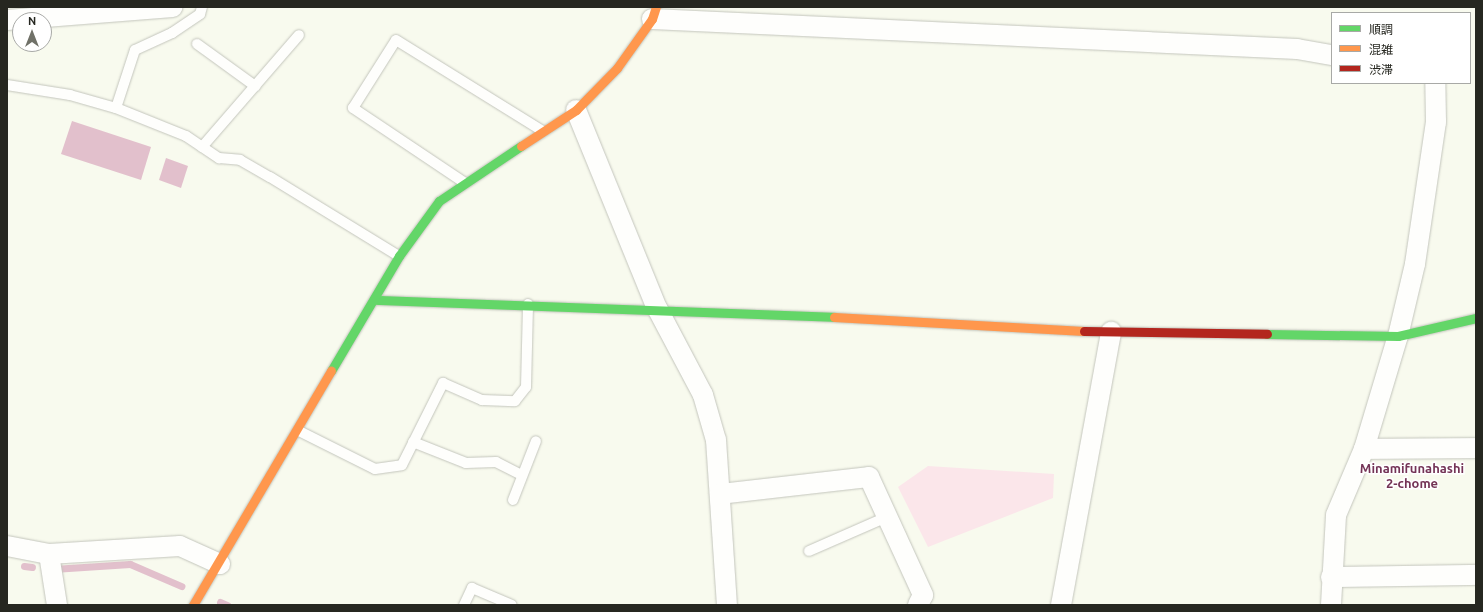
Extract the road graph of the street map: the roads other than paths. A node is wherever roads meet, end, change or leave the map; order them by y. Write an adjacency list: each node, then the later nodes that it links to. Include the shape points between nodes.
1 (172, 7): 4 (street)
2 (202, 7): 11 (lane, via 200,14 172,33 135,50)
3 (654, 13): 7 (street, via 1297,49); 12 (street, via 617,68)
4 (7, 20)
5 (299, 35): 10 (lane)
6 (197, 44): 10 (lane)
7 (1331, 55)
8 (1434, 84): 22 (street, via 1436,122 1415,264)
9 (7, 85): 11 (lane, via 70,94)
10 (255, 86): 14 (lane)
11 (116, 108): 14 (lane, via 186,136)
12 (576, 110): 13 (street); 19 (street)
13 (543, 131): 15 (street); 15 (lane, via 396,40 354,108)
14 (202, 147): 16 (lane, via 219,158 240,160)
15 (465, 183): 16 (street, via 439,201)
16 (400, 256): 17 (street)
17 (377, 300): 18 (street); 23 (street)
18 (528, 304): 19 (street); 25 (lane, via 526,387 515,401 482,400 443,383)
19 (657, 308): 21 (street); 29 (street, via 703,395 716,440)
20 (1476, 318): 22 (street)
21 (1111, 332): 22 (street); 44 (street)
22 (1398, 336): 27 (street)
23 (299, 431): 25 (lane, via 375,469 402,465); 35 (street)
24 (536, 441): 28 (lane)
25 (413, 442): 28 (lane, via 466,463 496,462)
26 (1476, 448): 27 (street)
27 (1364, 449): 37 (street, via 1336,515)
28 (522, 475): 30 (lane)
29 (720, 494): 31 (street, via 869,477); 42 (street)
30 (513, 500)
31 (889, 516): 33 (lane); 43 (street, via 923,595)
32 (10, 551): 34 (street)
33 (809, 552)
34 (49, 554): 35 (street, via 180,546); 38 (street)
35 (220, 564): 39 (street)
36 (1476, 575): 37 (street)
37 (1331, 577): 45 (street)
38 (57, 605)
39 (193, 605)
40 (464, 605): 41 (lane, via 472,588)
41 (512, 605)
42 (726, 605)
43 (918, 605)
44 (1061, 605)
45 (1331, 605)

